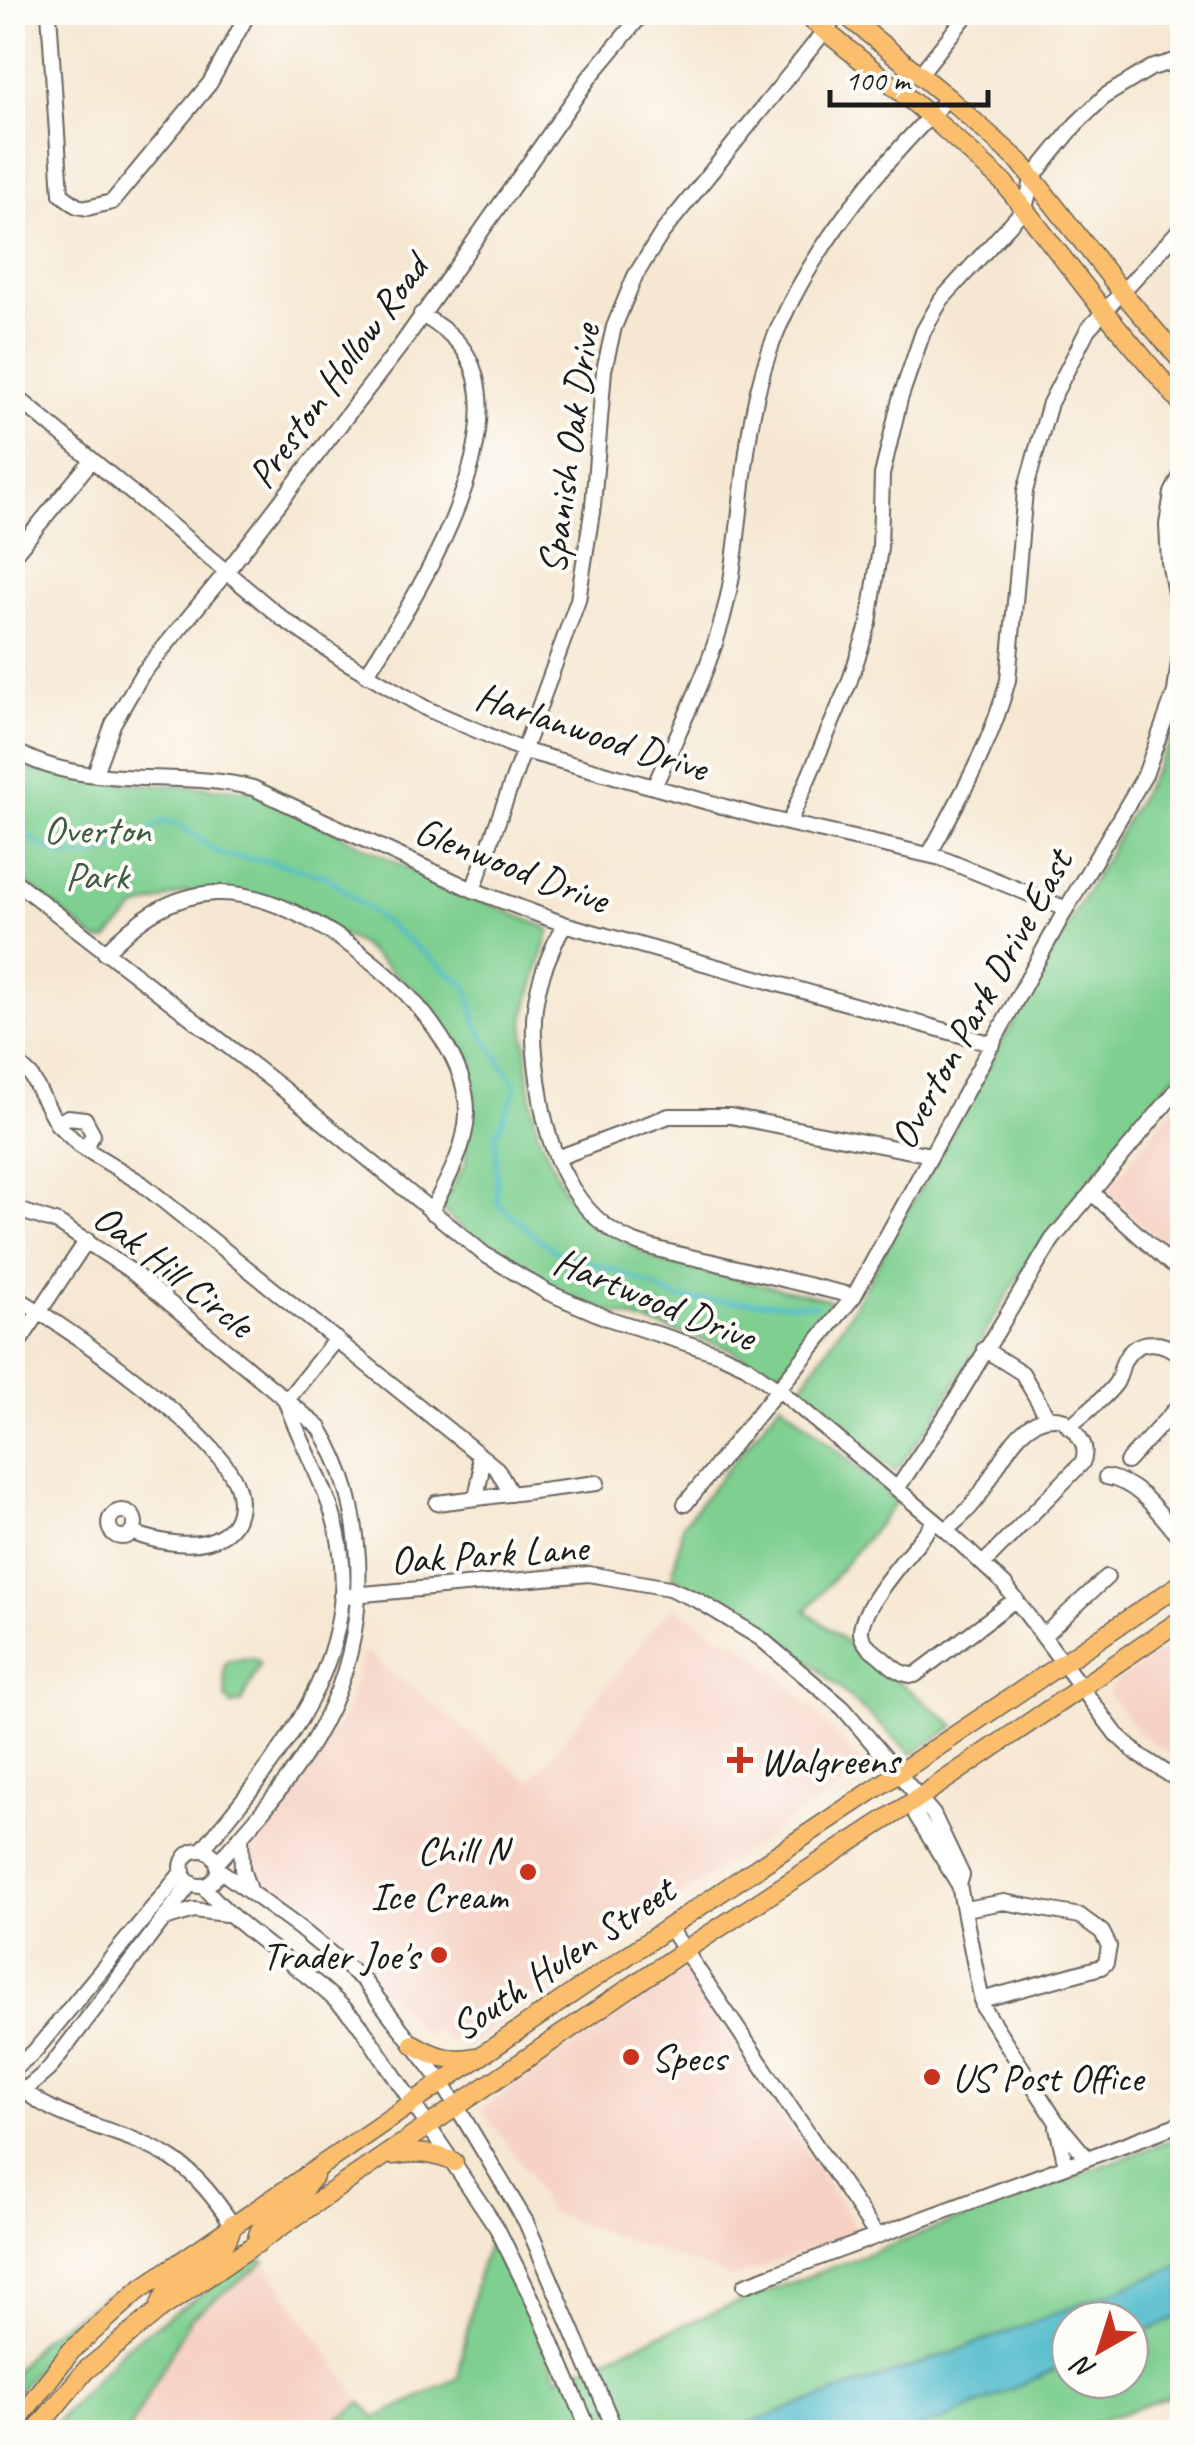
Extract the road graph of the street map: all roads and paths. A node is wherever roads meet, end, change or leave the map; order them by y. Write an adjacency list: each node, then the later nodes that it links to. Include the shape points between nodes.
1 (48, 12): 2 (street, via 61,194 87,208 112,202 210,83)
2 (250, 12)
3 (644, 12): 17 (street, Preston Hollow Road, via 589,78)
4 (802, 12): 7 (main road)
5 (841, 12): 7 (street, Spanish Oak Drive); 9 (main road)
6 (970, 12): 9 (street)
7 (825, 31): 11 (main road); 27 (street, Spanish Oak Drive, via 634,276 604,370 578,600)
8 (1182, 59): 12 (street, via 1104,96)
9 (920, 74): 10 (main road)
10 (948, 98): 11 (street); 12 (main road)
11 (930, 116): 13 (main road); 29 (street, via 818,255 778,330 746,440 726,607)
12 (1033, 177): 13 (street); 15 (main road)
13 (1025, 208): 16 (main road); 30 (street, via 941,300 923,332 882,474 869,623)
14 (1182, 228): 15 (street)
15 (1122, 292): 16 (street); 18 (main road)
16 (1103, 310): 20 (main road); 31 (street, via 1074,351 1032,460 1003,702)
17 (421, 314): 24 (street, Preston Hollow Road); 25 (street, via 455,338 468,357 477,380 478,431 463,492 426,577)
18 (1182, 362)
19 (12, 393): 21 (street, Harlanwood Drive)
20 (1182, 404)
21 (92, 460): 23 (street); 24 (street, Harlanwood Drive)
22 (1182, 473): 34 (street, Overton Park Drive East, via 1167,525 1180,619 1175,692 1144,775)
23 (12, 557)
24 (228, 570): 25 (street, Harlanwood Drive, via 282,618); 28 (street, Preston Hollow Road, via 142,674)
25 (366, 675): 27 (street, Harlanwood Drive)
26 (12, 749): 28 (street, Glenwood Drive, via 52,768)
27 (525, 751): 29 (street, Harlanwood Drive); 33 (street, Spanish Oak Drive)
28 (94, 773): 33 (street, Glenwood Drive, via 253,788)
29 (654, 787): 30 (street, Harlanwood Drive)
30 (789, 823): 31 (street, Harlanwood Drive)
31 (928, 855): 34 (street, Harlanwood Drive)
32 (12, 879): 36 (street, Hartwood Drive)
33 (473, 890): 35 (street, Glenwood Drive)
34 (1066, 909): 38 (street, Overton Park Drive East)
35 (564, 924): 38 (street, Glenwood Drive); 44 (street, via 532,1014 542,1106)
36 (106, 953): 47 (street, Hartwood Drive); 47 (street, via 148,914 180,899 218,893 276,904 368,961 421,1010 461,1075 465,1133)
37 (12, 1042): 39 (street)
38 (993, 1044): 43 (street, Overton Park Drive East)
39 (12, 1056): 41 (street)
40 (1182, 1084): 45 (street)
41 (57, 1124): 42 (street); 42 (street, via 84,1119 92,1134)
42 (85, 1148): 53 (street, via 141,1183)
43 (931, 1155): 44 (street, via 699,1115 669,1116); 51 (street, Overton Park Drive East)
44 (558, 1158): 51 (street, via 586,1209 632,1241)
45 (1092, 1193): 49 (street); 54 (street, via 1052,1240)
46 (12, 1208): 48 (street, Oak Hill Circle)
47 (431, 1212): 57 (street, Hartwood Drive, via 548,1292 720,1354)
48 (87, 1240): 52 (street); 58 (street, Oak Hill Circle)
49 (1182, 1274)
50 (12, 1295): 52 (street)
51 (854, 1296): 57 (street, Overton Park Drive East)
52 (40, 1312): 55 (street); 72 (street, via 180,1417 235,1481 241,1505 234,1525 219,1538 159,1542)
53 (336, 1339): 58 (street); 62 (street)
54 (984, 1350): 60 (street, via 1022,1373); 66 (street)
55 (12, 1353)
56 (1181, 1353): 61 (street, via 1163,1343 1135,1348 1116,1383)
57 (778, 1390): 66 (street, Hartwood Drive); 70 (street, Overton Park Drive East)
58 (286, 1401): 77 (street, Oak Hill Circle, via 320,1428 344,1474); 78 (street, Oak Hill Circle, via 328,1499 341,1547)
59 (1182, 1402): 63 (street)
60 (1043, 1421): 61 (street, via 1062,1420); 71 (street, via 1013,1442 979,1497)
61 (1069, 1427): 74 (street, via 1086,1456)
62 (478, 1454): 67 (street, via 497,1469); 68 (street)
63 (1127, 1462)
64 (1106, 1477): 73 (street, via 1140,1491)
65 (597, 1484): 67 (street)
66 (897, 1489): 71 (street, Hartwood Drive)
67 (511, 1494): 68 (street)
68 (476, 1498): 69 (street)
69 (436, 1503)
70 (685, 1504)
71 (941, 1526): 74 (street, Hartwood Drive); 79 (street, via 871,1604 864,1642 901,1674 915,1674)
72 (133, 1533)
73 (1182, 1540)
74 (982, 1564): 79 (street, Hartwood Drive)
75 (1107, 1577): 81 (street)
76 (1182, 1583): 82 (main road, South Hulen Street)
77 (360, 1595): 78 (street, Oak Park Lane); 84 (street, Oak Park Lane, via 589,1574 669,1588 721,1613 793,1663); 87 (street, Oak Hill Circle, via 342,1688 306,1754)
78 (341, 1596): 88 (street, Oak Hill Circle, via 326,1668 303,1718)
79 (1016, 1599): 81 (street, Hartwood Drive)
80 (1182, 1620): 83 (main road, South Hulen Street)
81 (1044, 1635): 82 (street, Hartwood Drive)
82 (1064, 1665): 83 (street, Hartwood Drive); 84 (main road, South Hulen Street)
83 (1080, 1688): 85 (street, Hartwood Drive, via 1126,1744); 86 (main road, South Hulen Street)
84 (901, 1774): 86 (street, Oak Park Lane); 95 (main road, South Hulen Street)
85 (1182, 1783)
86 (918, 1800): 92 (street, Oak Park Lane, via 916,1815 959,1885); 96 (main road, South Hulen Street)
87 (241, 1836): 89 (street, Oak Hill Circle); 91 (street)
88 (202, 1850): 89 (street); 90 (street, via 186,1858)
89 (218, 1866): 90 (street, via 214,1880); 91 (street)
90 (192, 1880): 93 (street); 94 (street); 100 (street)
91 (250, 1890): 98 (street, via 363,1980)
92 (965, 1909): 97 (street, Oak Park Lane); 97 (street, via 1004,1902 1070,1914 1094,1926 1110,1946 1101,1968)
93 (229, 1914): 94 (street, via 194,1910); 104 (street, via 342,2004)
94 (164, 1919): 103 (street, via 48,2070)
95 (669, 1927): 96 (street); 99 (main road, South Hulen Street)
96 (685, 1950): 105 (main road, South Hulen Street); 116 (street)
97 (981, 2000): 106 (street, Oak Park Lane)
98 (413, 2044): 99 (main road, via 435,2057); 102 (street)
99 (480, 2056): 102 (main road, South Hulen Street)
100 (12, 2070)
101 (12, 2080): 103 (street)
102 (442, 2082): 104 (main road, South Hulen Street); 105 (street)
103 (18, 2096): 115 (street, via 175,2160)
104 (414, 2101): 108 (street); 109 (main road, South Hulen Street)
105 (458, 2106): 108 (main road, South Hulen Street); 114 (street)
106 (1056, 2121): 111 (street, Oak Park Lane); 112 (street, Oak Park Lane)
107 (1182, 2124): 111 (street)
108 (431, 2125): 110 (main road, South Hulen Street); 113 (street)
109 (335, 2154): 115 (main road, South Hulen Street); 117 (main road, via 296,2200 262,2225)
110 (388, 2156): 113 (main road, via 420,2152); 117 (main road, South Hulen Street)
111 (1087, 2158): 112 (street)
112 (1066, 2166): 116 (street)
113 (458, 2169): 114 (street, via 492,2204); 122 (street, via 515,2262)
114 (511, 2199): 123 (street)
115 (232, 2224): 119 (main road, via 225,2247 174,2285); 121 (main road, South Hulen Street, via 115,2309 70,2352)
116 (877, 2236): 118 (street)
117 (256, 2244): 119 (main road, South Hulen Street)
118 (746, 2285)
119 (159, 2310): 120 (main road, South Hulen Street, via 99,2357)
120 (40, 2425)
121 (12, 2427)
122 (590, 2432)
123 (616, 2432)

